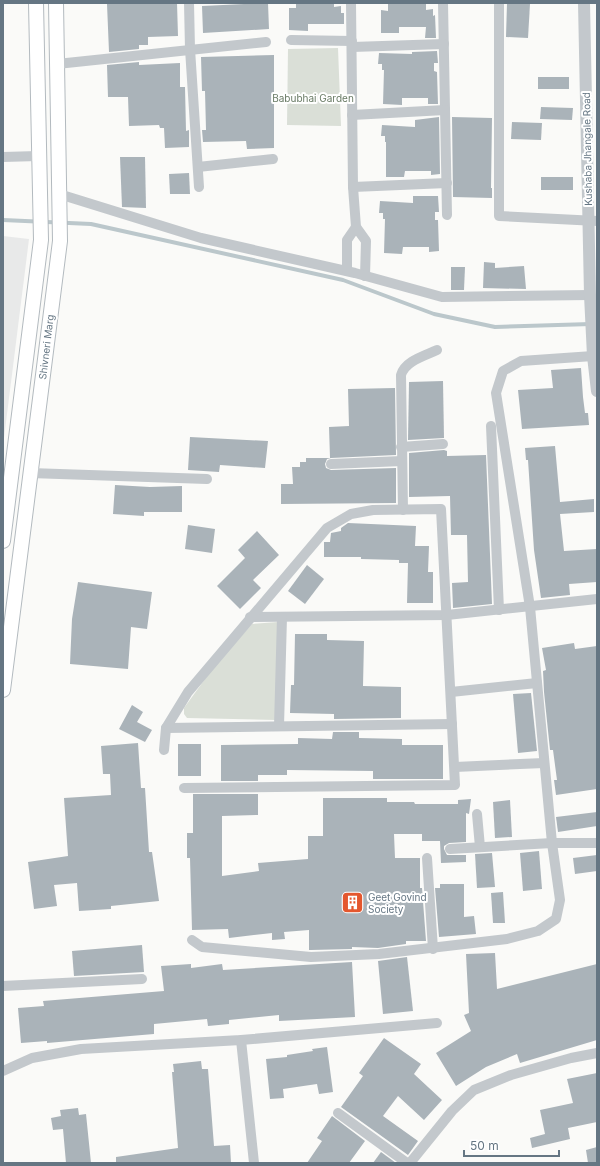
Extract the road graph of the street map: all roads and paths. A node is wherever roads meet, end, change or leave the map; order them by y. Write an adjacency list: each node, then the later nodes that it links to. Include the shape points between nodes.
1 (36, 3): 16 (main road, Shivneri Marg)
2 (56, 3): 13 (main road, Shivneri Marg)
3 (189, 3): 12 (street)
4 (351, 3): 10 (street)
5 (443, 3): 11 (street)
6 (499, 3): 25 (street, via 499,216)
7 (584, 3): 25 (street, Kushaba Jhangale Road)
8 (291, 40): 10 (street)
9 (266, 42): 12 (street)
10 (352, 44): 11 (street); 15 (street)
11 (444, 44): 14 (street)
12 (190, 49): 13 (street); 19 (street)
13 (57, 64): 23 (main road, Shivneri Marg)
14 (445, 110): 15 (street); 20 (street)
15 (352, 115): 22 (street)
16 (38, 156): 17 (street); 41 (main road, Shivneri Marg, via 41,240)
17 (3, 157)
18 (273, 159): 19 (street)
19 (198, 168): 21 (street)
20 (447, 183): 22 (street); 24 (street)
21 (199, 187)
22 (353, 187): 26 (street)
23 (59, 200): 27 (street, via 201,238); 38 (main road, Shivneri Marg, via 60,241)
24 (447, 215)
25 (592, 222): 29 (street, Kushaba Jhangale Road)
26 (356, 227): 27 (street, via 347,240); 28 (street, via 366,241)
27 (347, 271): 28 (street)
28 (364, 276): 29 (street, via 442,297)
29 (590, 301): 31 (street, Kushaba Jhangale Road)
30 (437, 350): 35 (street, via 403,368)
31 (594, 357): 32 (street, Kushaba Jhangale Road); 43 (street, via 521,361 504,371 496,393)
32 (597, 391)
33 (491, 426): 44 (street)
34 (443, 444): 35 (street)
35 (401, 447): 36 (street)
36 (402, 461): 37 (street); 40 (street)
37 (331, 464)
38 (30, 473): 39 (street); 49 (main road, Shivneri Marg)
39 (207, 479)
40 (403, 510): 45 (street, via 441,509); 46 (street, via 372,510 351,514 327,528)
41 (3, 541)
42 (597, 599): 43 (street)
43 (530, 607): 44 (street); 48 (street)
44 (500, 610): 45 (street)
45 (447, 615): 47 (street); 50 (street)
46 (250, 617): 47 (street); 53 (street, via 188,692)
47 (282, 617): 52 (street)
48 (537, 683): 50 (street); 55 (street)
49 (3, 690)
50 (451, 692): 51 (street)
51 (452, 724): 52 (street); 56 (street)
52 (279, 726): 53 (street)
53 (166, 728): 54 (street)
54 (164, 750)
55 (544, 763): 56 (street); 59 (street)
56 (455, 767): 57 (street, via 455,785)
57 (184, 788)
58 (477, 814): 61 (street)
59 (552, 843): 60 (street); 61 (street); 65 (street, via 560,900 556,919 538,931 507,939)
60 (597, 843)
61 (480, 847): 62 (street)
62 (450, 849)
63 (426, 858): 65 (street)
64 (192, 940): 65 (street, via 202,947 310,957)
65 (433, 949)
66 (142, 979): 67 (street)
67 (3, 986)
68 (437, 1023): 69 (street)
69 (241, 1040): 71 (street, via 81,1049 32,1058); 73 (street)
70 (597, 1053): 74 (street, via 511,1076 474,1090 452,1111)
71 (3, 1071)
72 (338, 1113): 74 (street)
73 (254, 1163)
74 (408, 1163)

